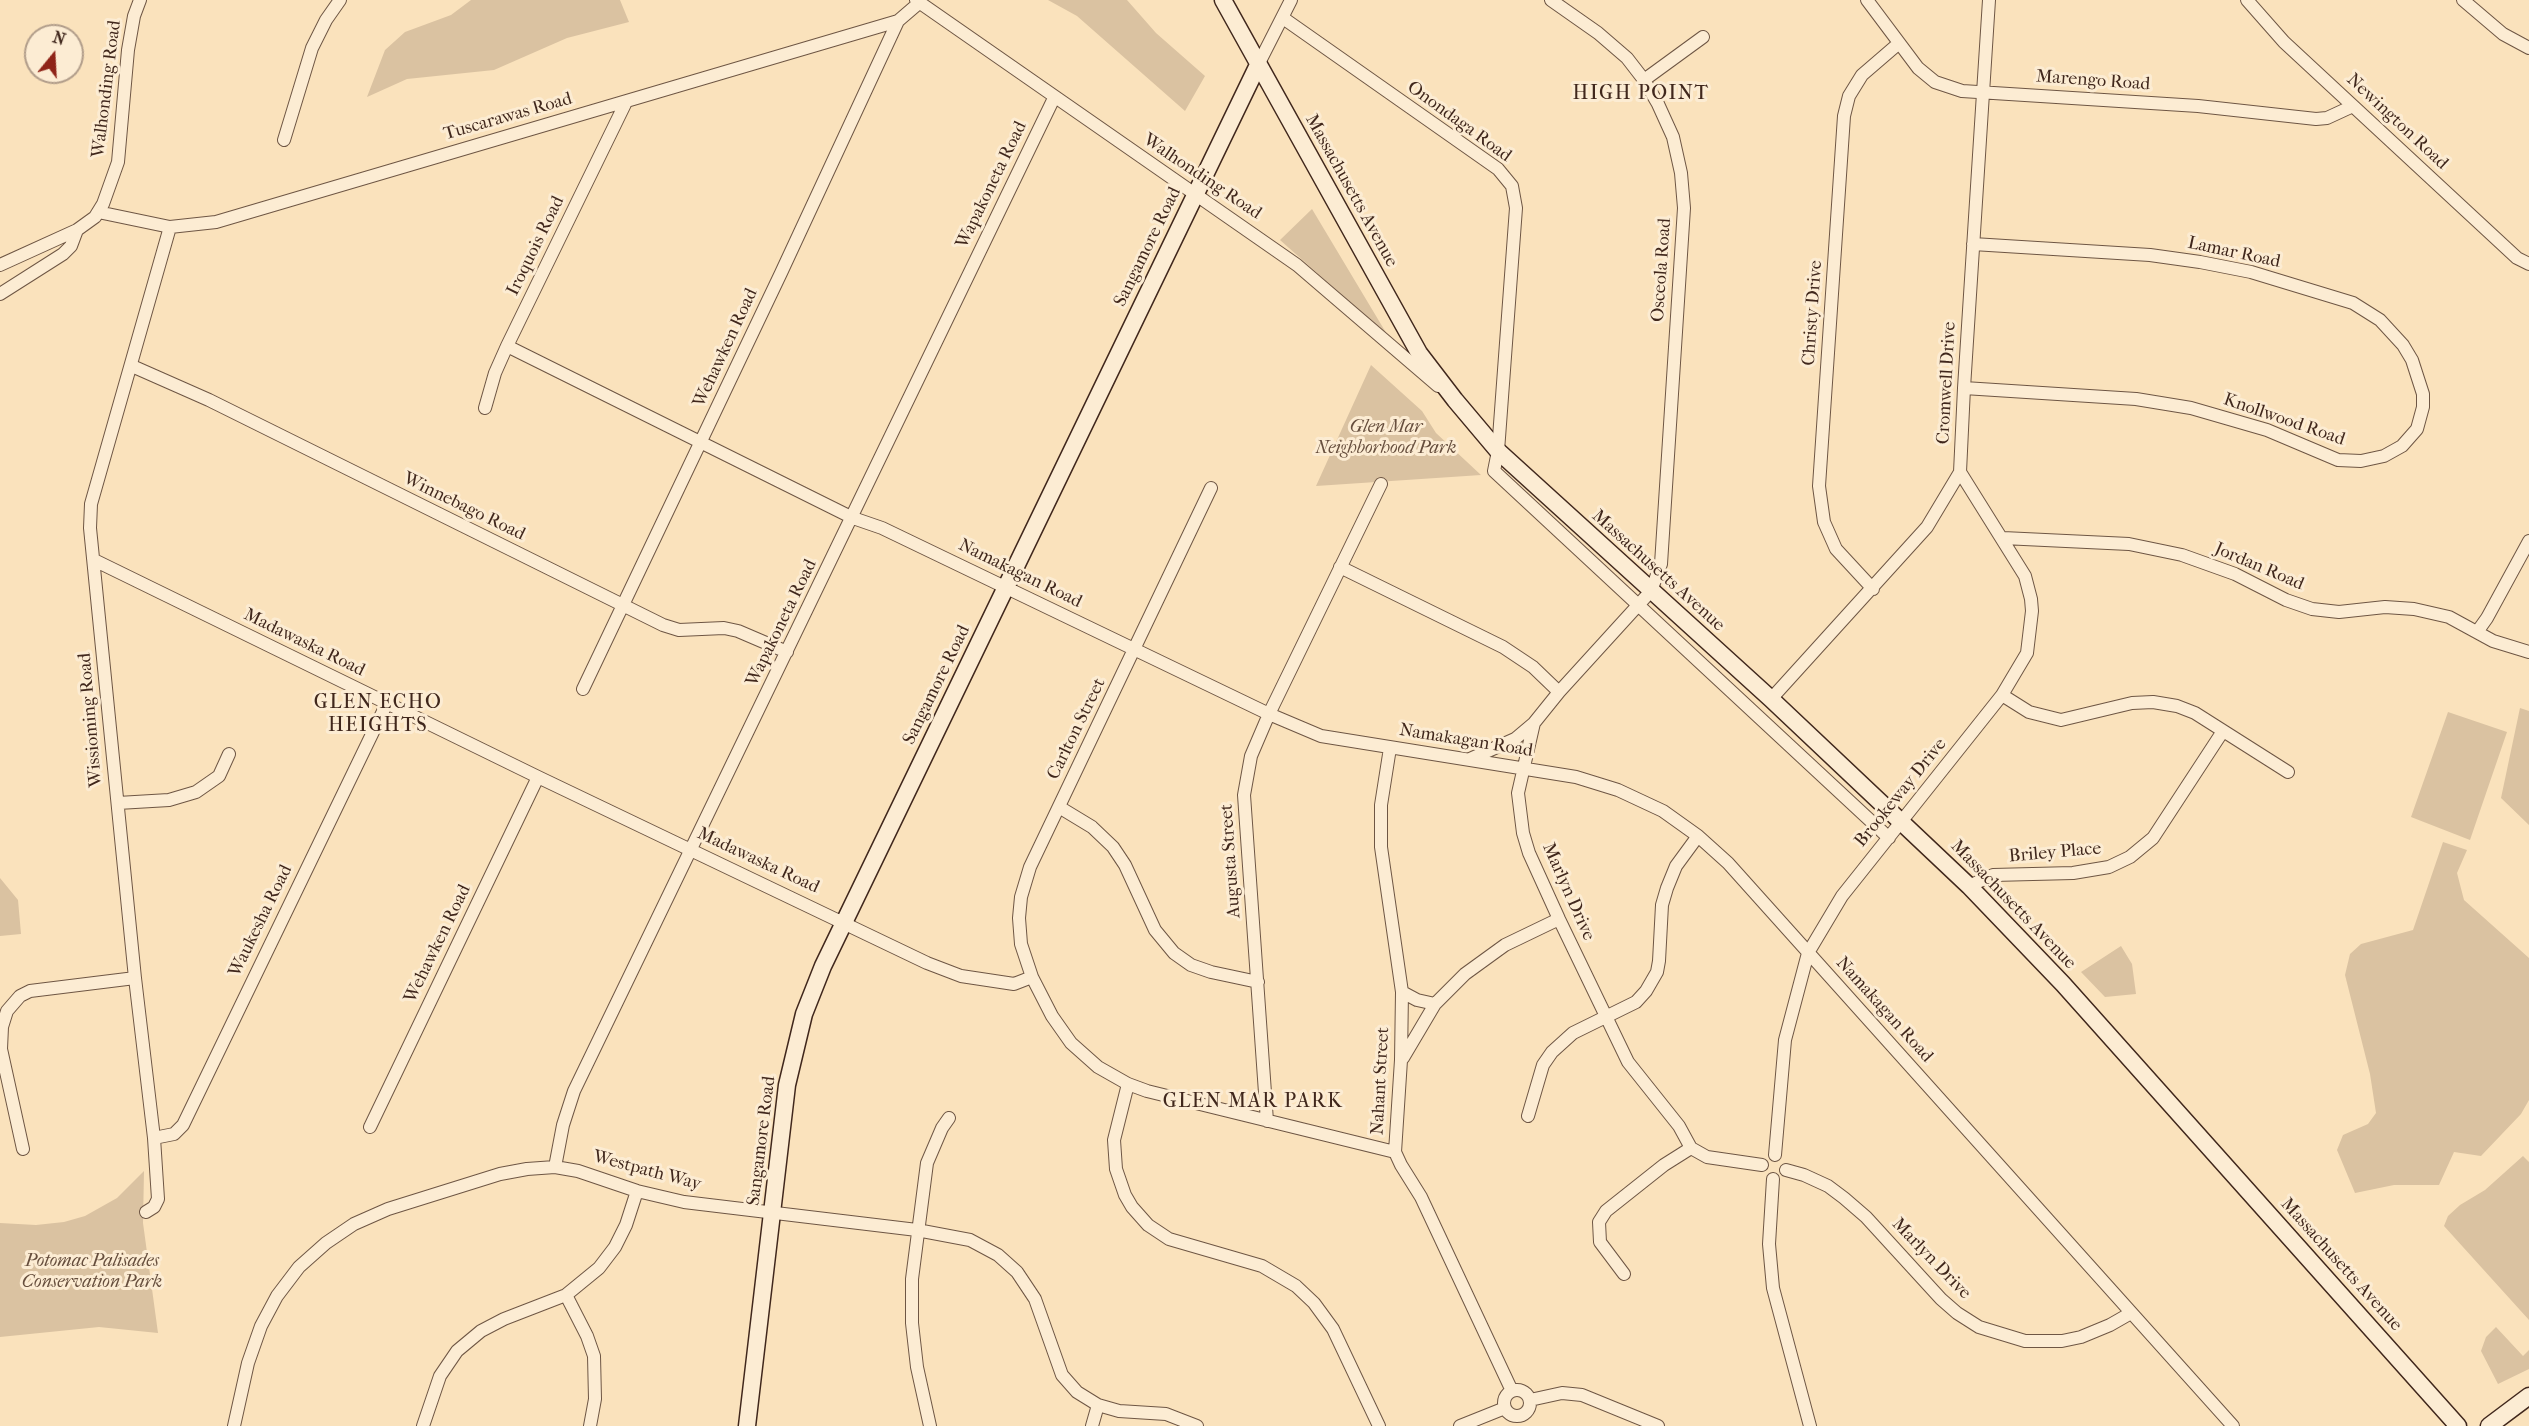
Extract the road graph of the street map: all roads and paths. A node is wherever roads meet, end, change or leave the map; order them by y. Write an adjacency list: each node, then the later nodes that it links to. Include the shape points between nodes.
1 (140, 0): 24 (street, Walhonding Road, via 128,50 118,162)
2 (340, 0): 22 (street, via 312,48)
3 (1223, 0): 16 (main road, Massachusetts Avenue)
4 (1291, 0): 11 (street, Sangamore Road)
5 (1551, 0): 17 (street, Osceola Road, via 1598,33 1627,58)
6 (1866, 0): 14 (street, Marengo Road)
7 (1989, 0): 18 (street, Cromwell Drive)
8 (2247, 0): 21 (street, Newington Road, via 2284,42)
9 (2463, 0): 15 (street, via 2503,34)
10 (917, 1): 12 (street, Tuscarawas Road); 19 (street, Walhonding Road)
11 (1282, 18): 16 (street, Sangamore Road); 38 (street, Onondaga Road, via 1498,169 1512,186 1516,208)
12 (898, 21): 20 (street, Tuscarawas Road); 37 (street, Wehawken Road)
13 (1703, 37): 17 (street)
14 (1898, 44): 18 (street, Marengo Road, via 1935,82 1962,91); 48 (street, Christy Drive, via 1862,75 1849,96 1844,116 1819,486 1824,522 1836,549)
15 (2529, 48)
16 (1258, 65): 23 (main road, Sangamore Road); 34 (main road, Massachusetts Avenue, via 1419,353)
17 (1644, 80): 49 (street, Osceola Road, via 1673,137 1684,208 1661,564)
18 (1983, 92): 21 (street, Marengo Road, via 2198,106 2316,119); 27 (street, Cromwell Drive)
19 (1054, 98): 23 (street, Walhonding Road); 42 (street, Wapakoneta Road)
20 (626, 102): 25 (street, Tuscarawas Road, via 216,222); 31 (street, Iroquois Road)
21 (2353, 106): 28 (street, Newington Road, via 2517,258)
22 (284, 140)
23 (1195, 194): 34 (street, Walhonding Road, via 1297,265); 47 (main road, Sangamore Road)
24 (98, 212): 25 (street, Tuscarawas Road); 26 (street, Walhonding Road)
25 (170, 227): 32 (street, Wissioming Road)
26 (77, 230): 29 (street, Walhonding Road); 30 (street, via 63,254)
27 (1973, 244): 33 (street, Cromwell Drive); 35 (street, Lamar Road, via 2150,255 2200,262 2251,272 2353,303 2379,320 2403,345 2423,394)
28 (2529, 264)
29 (0, 265)
30 (0, 294)
31 (507, 346): 36 (street, Iroquois Road); 37 (street, Namakagan Road)
32 (132, 366): 45 (street, Wissioming Road, via 91,504); 50 (street, Winnebago Road, via 209,400)
33 (1964, 388): 35 (street, Knollwood Road, via 2136,399 2191,408 2267,430 2338,460 2361,461 2384,456 2402,446 2417,429); 39 (street, Cromwell Drive)
34 (1455, 400): 38 (main road, Massachusetts Avenue)
35 (2423, 407)
36 (485, 408)
37 (701, 442): 42 (street, Namakagan Road); 50 (street, Wehawken Road)
38 (1498, 451): 49 (main road, Massachusetts Avenue); 51 (street, via 1494,471)
39 (1960, 472): 43 (street, Brookeway Drive); 48 (street, Cromwell Drive, via 1927,527)
40 (1381, 484): 46 (street, Augusta Street)
41 (1211, 488): 53 (street, Carlton Street)
42 (853, 518): 47 (street, Namakagan Road); 54 (street, Wapakoneta Road)
43 (2003, 538): 52 (street, Jordan Road, via 2140,546 2182,555 2235,574 2312,609 2414,609 2449,617); 58 (street, Brookeway Drive, via 2025,576 2032,611 2027,653)
44 (2529, 541): 52 (street)
45 (94, 560): 60 (street, Madawaska Road); 70 (street, Wissioming Road)
46 (1340, 567): 57 (street, via 1503,647 1533,667); 61 (street, Augusta Street)
47 (1006, 587): 53 (street, Namakagan Road); 78 (main road, Sangamore Road)
48 (1873, 589): 59 (street, Cromwell Drive)
49 (1651, 591): 51 (street, Marlyn Drive); 59 (main road, Massachusetts Avenue)
50 (623, 605): 54 (street, Winnebago Road, via 679,630 724,628); 56 (street, Wehawken Road)
51 (1637, 606): 57 (street, Marlyn Drive); 74 (street)
52 (2477, 632): 55 (street, Jordan Road)
53 (1134, 650): 61 (street, Namakagan Road); 71 (street, Carlton Street)
54 (787, 652): 75 (street, Wapakoneta Road)
55 (2529, 652)
56 (583, 689)
57 (1559, 692): 62 (street, Marlyn Drive)
58 (2002, 695): 63 (street, via 2029,712 2061,720 2132,703 2153,702 2195,713); 72 (street, Brookeway Drive)
59 (1771, 699): 72 (main road, Massachusetts Avenue)
60 (387, 703): 69 (street, Madawaska Road); 92 (street, Waukesha Road, via 183,1125 174,1134)
61 (1269, 714): 64 (street, Namakagan Road, via 1321,736); 82 (street, Augusta Street, via 1251,756 1244,795)
62 (1534, 723): 66 (street, via 1515,739); 67 (street, Marlyn Drive)
63 (2223, 731): 68 (street); 76 (street, Briley Place, via 2153,838 2130,857 2109,867 2073,873 1993,875)
64 (1390, 748): 66 (street, Namakagan Road); 83 (street, Nahant Street, via 1381,805 1381,847)
65 (229, 754): 70 (street, via 219,776 196,792 169,800)
66 (1468, 760): 67 (street, Namakagan Road)
67 (1523, 768): 73 (street, Namakagan Road, via 1576,777 1618,790 1663,811); 77 (street, Marlyn Drive, via 1518,793 1523,833)
68 (2288, 772)
69 (538, 777): 75 (street, Madawaska Road); 91 (street, Wehawken Road)
70 (117, 803): 81 (street, Wissioming Road)
71 (1059, 807): 80 (street, Carlton Street, via 1030,867 1021,897 1021,944); 82 (street, via 1092,827 1113,847 1155,930 1174,953 1211,972)
72 (1903, 822): 74 (street, Brookeway Drive); 76 (main road, Massachusetts Avenue)
73 (1698, 836): 79 (street, Namakagan Road, via 1728,863); 85 (street, via 1676,866 1667,888 1657,972 1636,1002)
74 (1889, 838): 79 (street, Brookeway Drive, via 1842,896)
75 (691, 849): 78 (street, Madawaska Road); 98 (street, Wapakoneta Road, via 574,1091)
76 (1969, 885): 126 (main road, Massachusetts Avenue, via 2081,1004)
77 (1559, 918): 84 (street, via 1483,959); 85 (street, Marlyn Drive)
78 (844, 922): 80 (street, Madawaska Road, via 961,976 1014,984); 103 (main road, Sangamore Road, via 823,966 796,1042)
79 (1809, 953): 96 (street, Brookeway Drive, via 1785,1040); 107 (street, Namakagan Road)
80 (1032, 977): 87 (street, via 1071,1042 1098,1067)
81 (135, 978): 92 (street, Wissioming Road); 94 (street, via 30,991 7,1011 1,1049)
82 (1258, 982): 90 (street, Augusta Street)
83 (1402, 992): 84 (street); 86 (street, Nahant Street)
84 (1435, 1004): 86 (street)
85 (1605, 1017): 88 (street, via 1574,1033 1552,1052 1539,1075); 93 (street, Marlyn Drive, via 1628,1062)
86 (1401, 1060): 95 (street, Nahant Street)
87 (1128, 1084): 90 (street); 121 (street, via 1114,1140 1116,1168 1132,1207 1148,1225 1169,1239 1262,1266 1296,1286 1333,1329)
88 (1528, 1116)
89 (949, 1118): 104 (street, via 927,1163)
90 (1267, 1121): 95 (street)
91 (370, 1127)
92 (154, 1138): 102 (street, Wissioming Road, via 158,1199)
93 (1691, 1148): 97 (street, via 1707,1157); 105 (street, via 1606,1211 1599,1222 1600,1242)
94 (23, 1149)
95 (1395, 1152): 108 (street, Nahant Street, via 1421,1197)
96 (1775, 1155): 97 (street); 99 (street, via 1785,1162)
97 (1762, 1165): 100 (street, via 1763,1173)
98 (555, 1167): 101 (street, Westpath Way); 114 (street, Westpath Way, via 500,1174 388,1209 354,1224 326,1243 299,1268 261,1326)
99 (1786, 1170): 100 (street); 107 (street, Marlyn Drive, via 1804,1174 1844,1198 1941,1299 1980,1327 2025,1341 2062,1341 2081,1337)
100 (1773, 1179): 124 (street, via 1769,1244 1773,1288)
101 (637, 1191): 103 (street, Westpath Way, via 684,1202); 106 (street, via 615,1247 599,1268)
102 (146, 1212)
103 (772, 1213): 104 (street, Westpath Way); 117 (main road, Sangamore Road)
104 (917, 1230): 111 (street, Westpath Way, via 970,1240 998,1255 1017,1272 1035,1299 1062,1375 1077,1392); 118 (street, via 912,1323)
105 (1624, 1274)
106 (566, 1295): 115 (street, via 504,1319 458,1351 440,1376); 116 (street, via 594,1356 595,1400)
107 (2131, 1313): 125 (street, Namakagan Road)
108 (1512, 1391): 110 (street, via 1523,1391); 112 (street, via 1504,1400)
109 (2529, 1396): 127 (main road)
110 (1530, 1400): 113 (street); 123 (street, via 1562,1393 1582,1395)
111 (1098, 1405): 119 (street); 120 (street, Westpath Way, via 1119,1411 1166,1414)
112 (1505, 1408): 113 (street); 122 (street)
113 (1524, 1421)
114 (234, 1426)
115 (423, 1426)
116 (590, 1426)
117 (747, 1426)
118 (930, 1426)
119 (1092, 1426)
120 (1197, 1426)
121 (1379, 1426)
122 (1460, 1426)
123 (1658, 1426)
124 (1810, 1426)
125 (2233, 1426)
126 (2458, 1426)
127 (2489, 1426)

